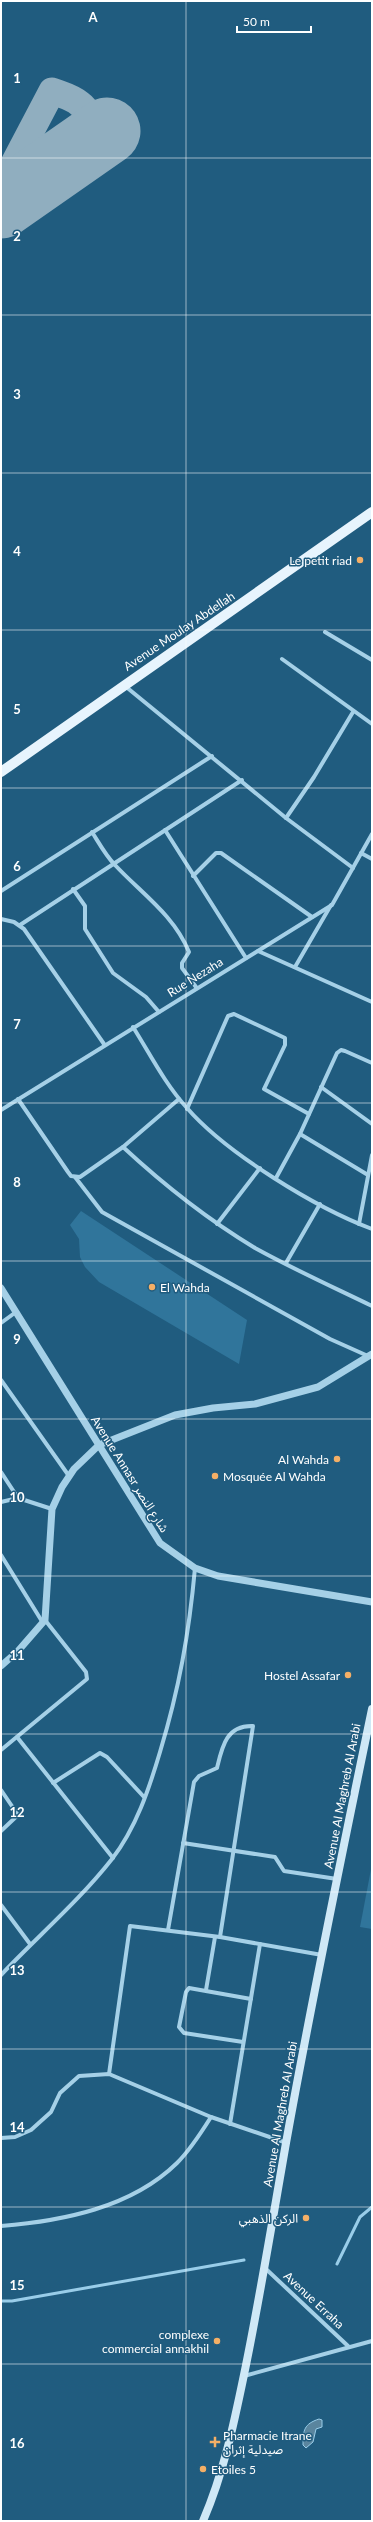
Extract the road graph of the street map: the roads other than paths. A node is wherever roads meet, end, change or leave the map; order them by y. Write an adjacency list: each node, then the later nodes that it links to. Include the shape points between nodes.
1 (372, 512): 5 (main road, Avenue Moulay Abdellah)
2 (325, 632): 4 (street)
3 (282, 659): 6 (street)
4 (372, 660)
5 (124, 685): 8 (street); 9 (main road, Avenue Moulay Abdellah)
6 (353, 712): 7 (street); 11 (street)
7 (372, 724)
8 (212, 756): 10 (street); 13 (street)
9 (1, 772)
10 (242, 780): 11 (street); 12 (street)
11 (286, 818): 18 (street)
12 (165, 830): 17 (street); 19 (street)
13 (92, 832): 17 (street); 21 (street)
14 (372, 834): 15 (street)
15 (361, 853): 16 (street); 18 (street)
16 (372, 859)
17 (113, 864): 20 (street); 29 (street, via 169,917 184,939 189,952 182,963 182,968)
18 (353, 868): 22 (street)
19 (193, 876): 23 (street, via 216,853 221,852); 27 (street)
20 (73, 889): 25 (street); 31 (street, via 85,906 85,929 113,973 146,997)
21 (1, 891)
22 (332, 905): 23 (street, Rue Nezaha); 28 (street)
23 (312, 916): 26 (street, Rue Nezaha)
24 (1, 920): 25 (street)
25 (20, 925): 33 (street)
26 (258, 951): 27 (street, Rue Nezaha); 28 (street)
27 (246, 958): 29 (street, Rue Nezaha)
28 (295, 968): 30 (street)
29 (196, 987): 31 (street, Rue Nezaha)
30 (372, 1002)
31 (159, 1012): 32 (street, Rue Nezaha)
32 (133, 1027): 33 (street, Rue Nezaha); 37 (street)
33 (104, 1044): 36 (street, Rue Nezaha)
34 (372, 1063): 35 (street, via 340,1050)
35 (321, 1087): 40 (street); 41 (street)
36 (18, 1099): 39 (street, Rue Nezaha); 47 (street, via 68,1172)
37 (179, 1099): 38 (street); 43 (street)
38 (187, 1109): 40 (street, via 228,1016 234,1014 285,1038 264,1089); 45 (street, via 218,1138)
39 (1, 1110)
40 (309, 1114): 42 (street)
41 (372, 1124)
42 (300, 1134): 46 (street); 48 (street)
43 (123, 1147): 47 (street, via 80,1177); 50 (street, via 167,1188)
44 (372, 1155): 46 (street)
45 (260, 1168): 48 (street); 50 (street)
46 (368, 1175): 51 (street)
47 (75, 1177): 58 (street, via 102,1212 330,1339)
48 (276, 1178): 49 (street)
49 (320, 1204): 51 (street); 53 (street)
50 (217, 1224): 53 (street)
51 (359, 1224): 52 (street)
52 (372, 1229)
53 (286, 1263): 55 (street)
54 (1, 1288): 56 (street, Avenue Annasr شارع النصر)
55 (372, 1306)
56 (16, 1312): 57 (street); 62 (street, Avenue Annasr شارع النصر)
57 (1, 1323)
58 (371, 1354): 62 (street, via 318,1387 255,1404 175,1415)
59 (1, 1380): 60 (street)
60 (6, 1388): 61 (street); 64 (street)
61 (1, 1391)
62 (99, 1445): 64 (street); 69 (street, Avenue Annasr شارع النصر, via 160,1543)
63 (1, 1472): 65 (street)
64 (69, 1476): 67 (street)
65 (18, 1498): 66 (street); 67 (street)
66 (1, 1502)
67 (52, 1509): 71 (street)
68 (1, 1556): 71 (street)
69 (195, 1568): 70 (street, Avenue Annasr شارع النصر, via 240,1580); 78 (street, via 190,1628 181,1675)
70 (372, 1602)
71 (44, 1621): 72 (street); 74 (street, via 86,1672 87,1678 86,1682)
72 (1, 1666)
73 (372, 1709): 83 (main road, Avenue Al Maghreb Al Arabi)
74 (17, 1737): 75 (street); 76 (street)
75 (1, 1750)
76 (53, 1783): 78 (street, via 100,1752 108,1757); 82 (street)
77 (1, 1790): 79 (street, via 18,1812 15,1820)
78 (144, 1797): 82 (street, via 134,1824)
79 (1, 1831)
80 (183, 1843): 81 (street); 81 (street, via 196,1778 217,1768 224,1742 229,1734 244,1726 253,1726); 85 (street)
81 (234, 1850): 83 (street, via 275,1857 284,1871); 87 (street)
82 (113, 1858): 88 (street, via 83,1893)
83 (338, 1879): 90 (main road, Avenue Al Maghreb Al Arabi)
84 (1, 1905): 88 (street)
85 (168, 1930): 86 (street); 95 (street, via 135,1925 129,1927)
86 (215, 1937): 87 (street); 92 (street)
87 (220, 1938): 89 (street)
88 (30, 1944): 91 (street)
89 (260, 1944): 90 (street); 93 (street)
90 (322, 1955): 99 (main road, Avenue Al Maghreb Al Arabi)
91 (1, 1975)
92 (206, 1990): 93 (street); 94 (street, via 187,1990 180,2030)
93 (251, 1999): 94 (street)
94 (244, 2042): 97 (street)
95 (109, 2074): 96 (street); 98 (street, via 79,2076 60,2092 51,2112 31,2130 14,2137)
96 (211, 2116): 97 (street); 100 (street, via 177,2163 159,2178 131,2195 86,2212 38,2223)
97 (230, 2124): 99 (street)
98 (1, 2138)
99 (286, 2143): 101 (main road, Avenue Al Maghreb Al Arabi)
100 (1, 2226)
101 (266, 2269): 103 (street, Avenue Erraha); 104 (main road, Avenue Al Maghreb Al Arabi)
102 (372, 2341): 103 (street, Avenue Erraha)
103 (348, 2346): 104 (street, Avenue Erraha)
104 (244, 2376): 105 (main road, Avenue Al Maghreb Al Arabi, via 225,2463)
105 (203, 2521)

